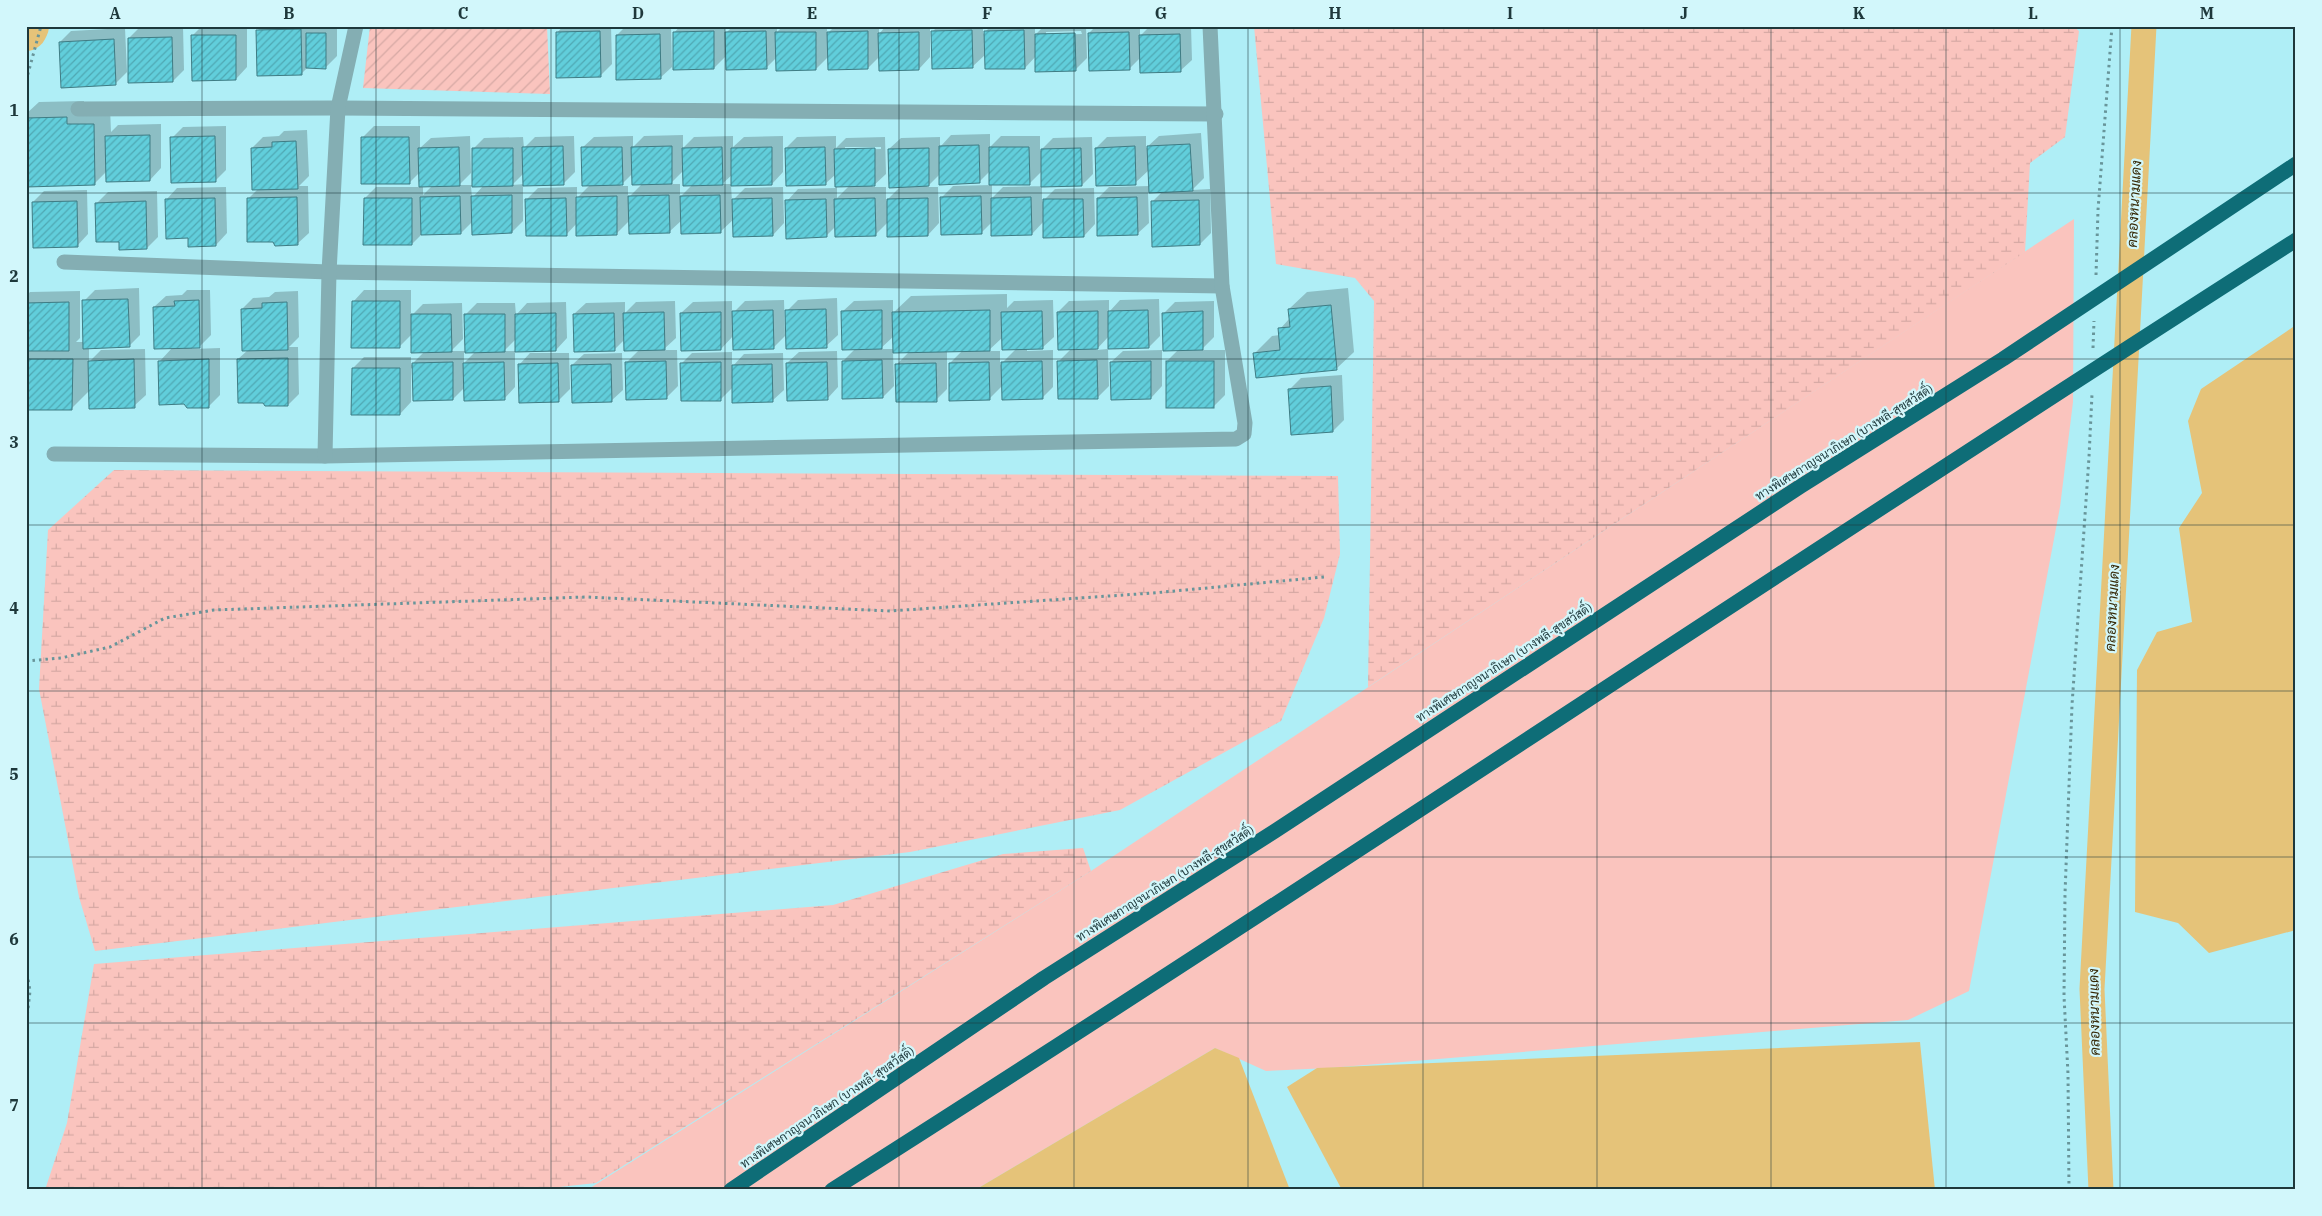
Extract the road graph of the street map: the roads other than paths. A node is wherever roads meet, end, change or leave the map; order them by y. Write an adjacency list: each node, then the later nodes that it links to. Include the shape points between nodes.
1 (356, 26): 3 (street)
2 (1210, 26): 5 (street)
3 (338, 108): 4 (street); 5 (street); 9 (street)
4 (78, 109)
5 (1216, 114): 10 (street)
6 (2296, 164): 13 (highway, ทางพิเศษกาญจนาภิเษก (บางพลี-สุขสวัสดิ์), bridge, via 2004,358 1801,486 1275,831 1044,978)
7 (2296, 240): 14 (highway, bridge, via 2038,404 1075,1035)
8 (64, 262): 9 (street)
9 (330, 272): 10 (street); 12 (street)
10 (1222, 286): 12 (street, via 1246,423 1244,434 1236,440)
11 (54, 454): 12 (street)
12 (325, 456)
13 (731, 1190)
14 (832, 1190)

